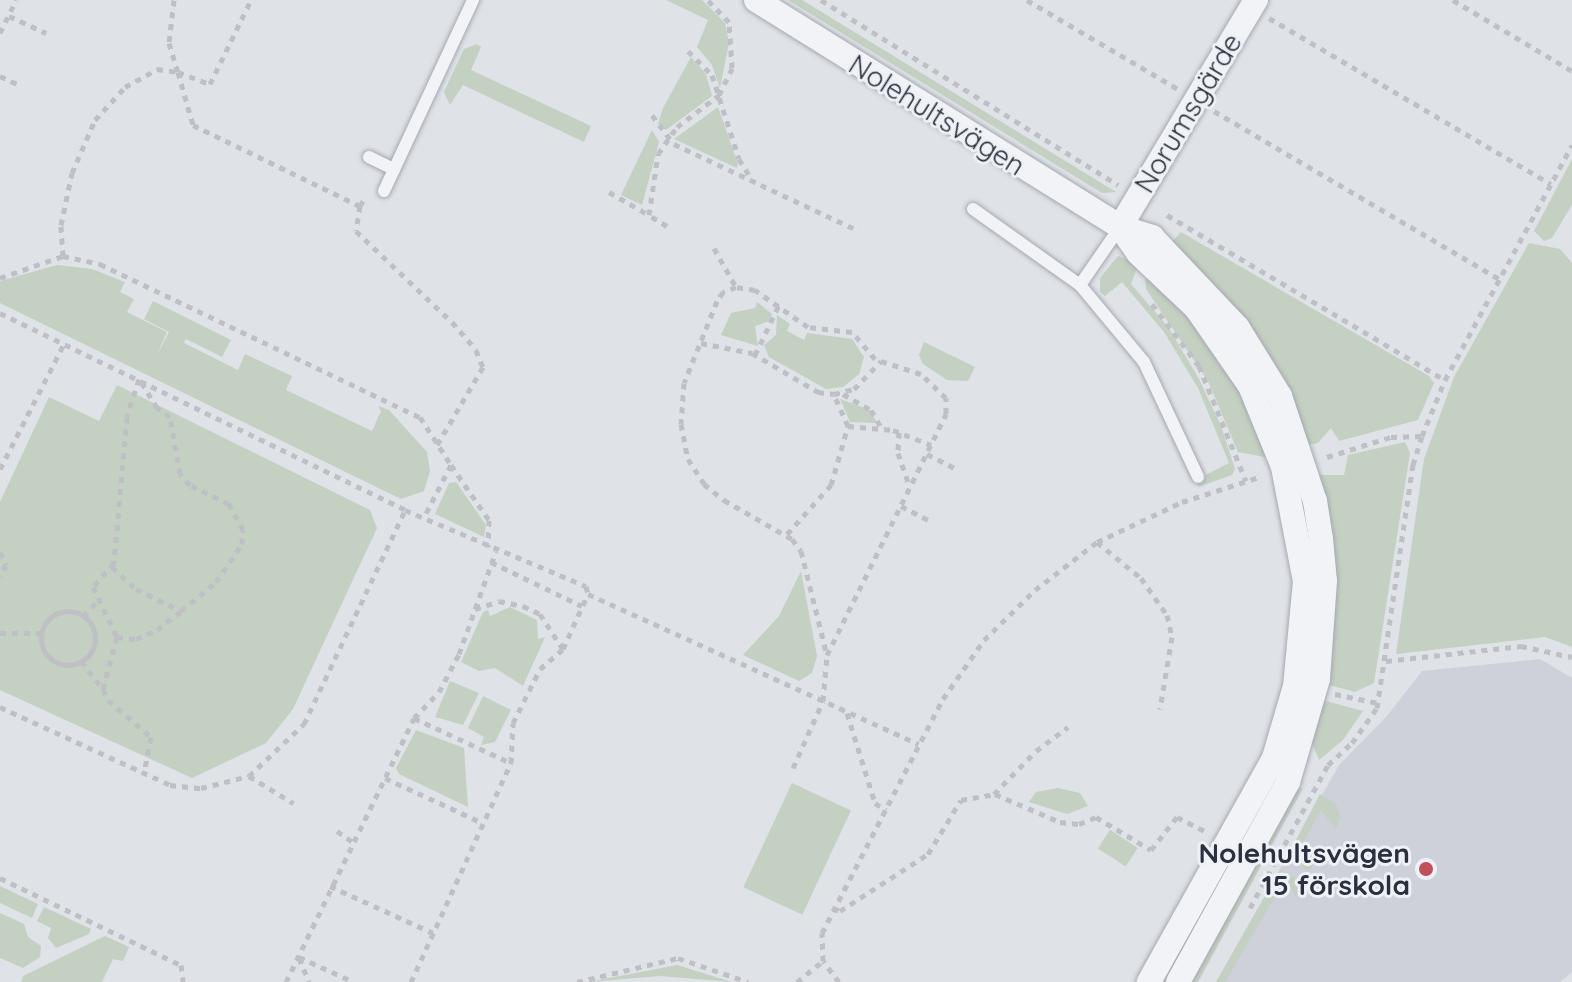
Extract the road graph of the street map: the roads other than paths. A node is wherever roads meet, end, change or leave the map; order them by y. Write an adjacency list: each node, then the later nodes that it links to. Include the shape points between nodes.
1 (473, 0): 5 (lane)
2 (756, 0): 8 (street, Nolehultsvägen)
3 (1253, 4): 8 (street, Norumsgärde)
4 (369, 157): 5 (lane)
5 (394, 169): 6 (lane)
6 (384, 191)
7 (973, 209): 10 (lane)
8 (1120, 227): 9 (street, Nolehultsvägen, via 1152,237); 10 (lane)
9 (1155, 254): 12 (street, Nolehultsvägen, via 1250,386 1283,467 1305,581 1295,686 1274,758); 13 (street, Nolehultsvägen, via 1238,328 1280,396 1315,501 1325,581 1318,679 1294,766)
10 (1080, 285): 11 (lane, via 1144,362)
11 (1198, 477)
12 (1149, 982)
13 (1178, 982)

